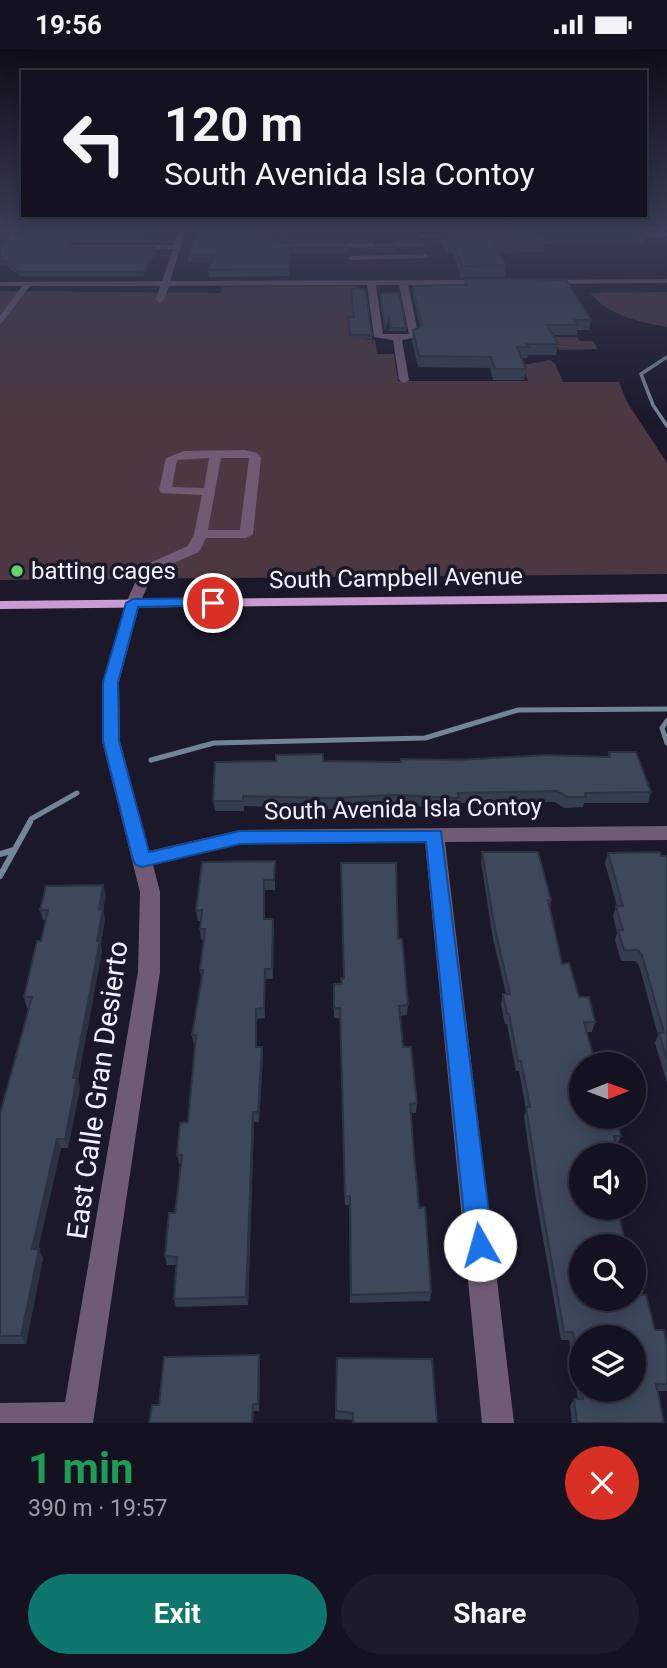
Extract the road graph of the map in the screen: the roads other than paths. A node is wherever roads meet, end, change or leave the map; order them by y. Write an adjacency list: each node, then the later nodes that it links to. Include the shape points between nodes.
1 (21, 294): 7 (street)
2 (162, 294): 6 (street)
3 (383, 294): 5 (street)
4 (406, 294): 8 (street, via 414,337)
5 (373, 295): 8 (street, via 379,337)
6 (160, 300)
7 (0, 322)
8 (397, 337): 9 (street)
9 (404, 380)
10 (216, 454): 11 (street); 11 (street, via 172,458 164,487 170,492); 12 (street, via 255,458 246,534)
11 (209, 492): 12 (street)
12 (201, 534): 14 (street, East Calle Gran Desierto, via 190,552 151,569)
13 (667, 598): 14 (main road, South Campbell Avenue)
14 (133, 603): 15 (main road, South Campbell Avenue); 18 (street, East Calle Gran Desierto, via 111,682 111,741)
15 (0, 605)
16 (667, 833): 17 (street, South Avenida Isla Contoy)
17 (434, 835): 18 (street, South Avenida Isla Contoy, via 240,837); 21 (street)
18 (142, 860): 20 (street, East Calle Gran Desierto, via 150,892 149,972)
19 (0, 1419): 20 (street)
20 (78, 1420)
21 (498, 1423)

